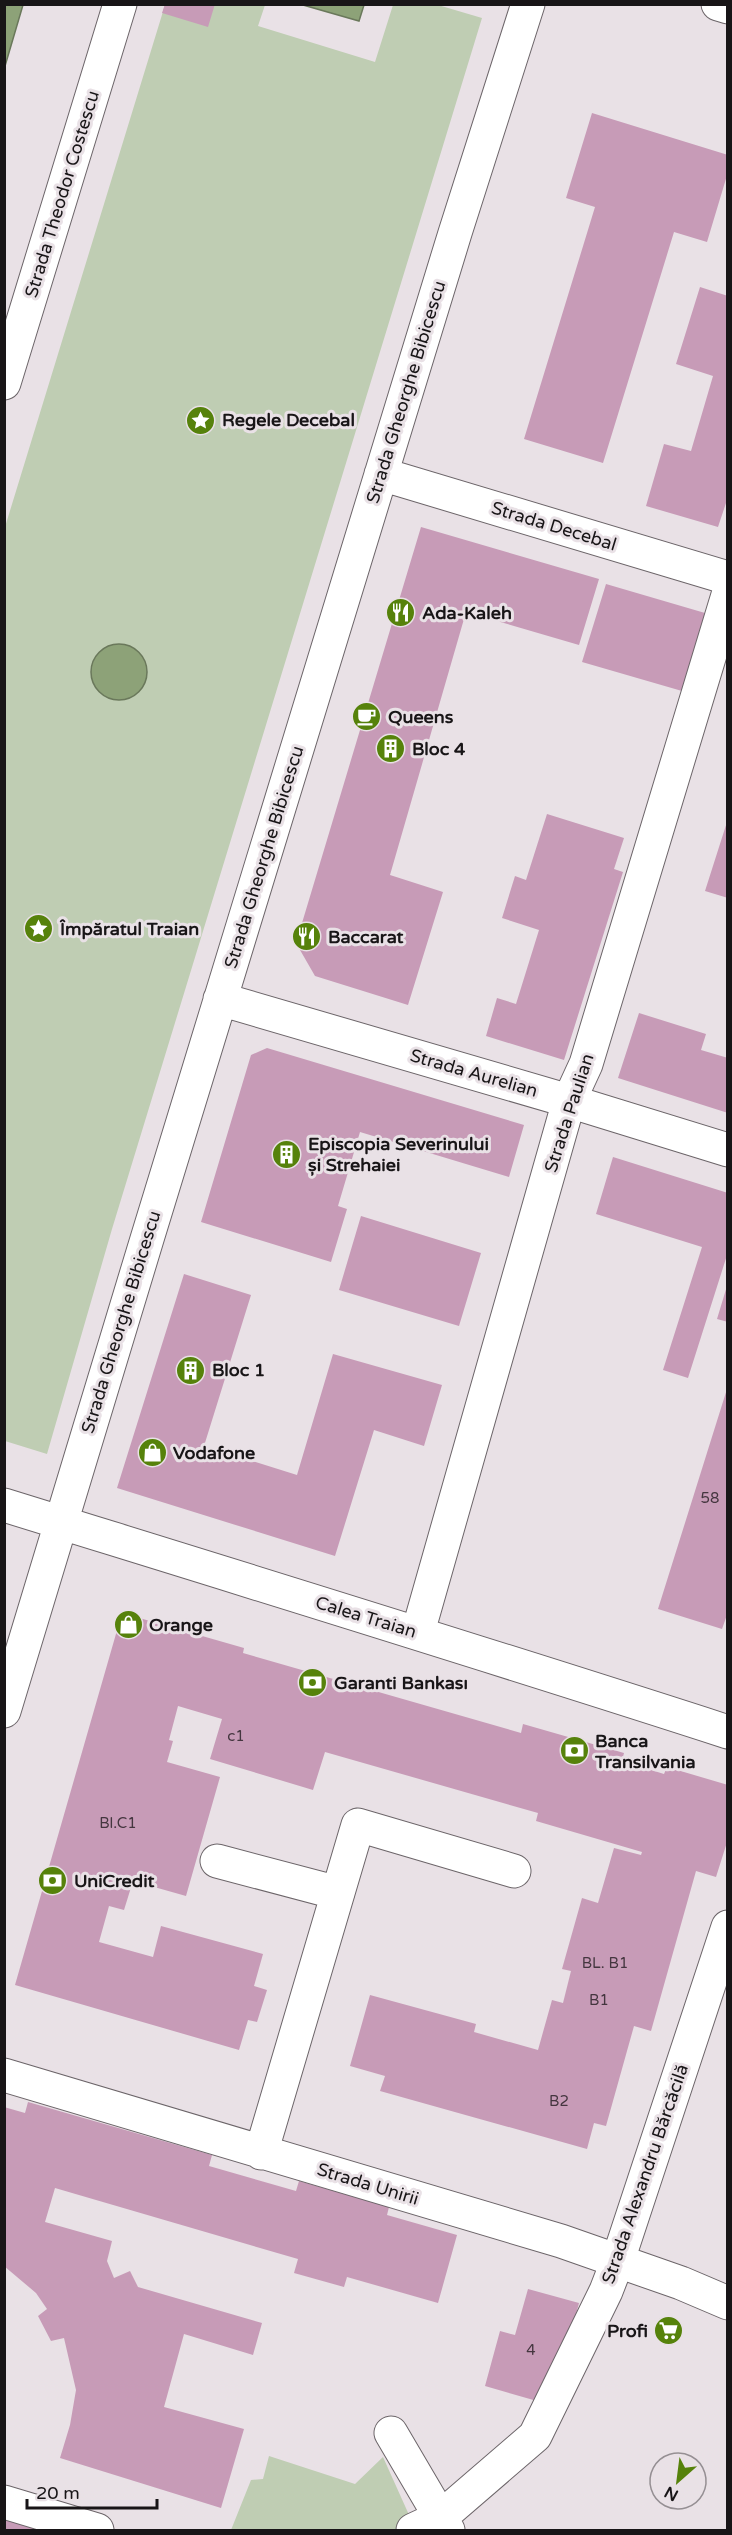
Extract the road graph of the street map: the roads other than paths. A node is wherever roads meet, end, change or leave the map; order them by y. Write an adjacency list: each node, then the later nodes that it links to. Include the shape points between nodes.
1 (120, 4): 5 (street, Strada Theodor Costescu)
2 (528, 4): 7 (street, Strada Gheorghe Bibicescu)
3 (718, 4): 4 (street)
4 (728, 8)
5 (10, 347): 6 (street, Strada Theodor Costescu)
6 (4, 383)
7 (381, 474): 8 (street, Strada Decebal); 10 (street, Strada Gheorghe Bibicescu)
8 (728, 578)
9 (728, 595): 11 (street, Strada Paulian, via 586,1064)
10 (220, 999): 11 (street, Strada Aurelian); 14 (street, Strada Gheorghe Bibicescu)
11 (569, 1101): 12 (street, Strada Aurelian); 15 (street, Strada Paulian)
12 (728, 1150)
13 (4, 1505): 14 (street, Calea Traian)
14 (60, 1523): 15 (street, Calea Traian); 16 (street, Strada Gheorghe Bibicescu)
15 (418, 1632): 17 (street, Calea Traian)
16 (4, 1711)
17 (728, 1732)
18 (217, 1861): 20 (street)
19 (514, 1871): 20 (street, via 358,1825)
20 (338, 1893): 23 (street)
21 (728, 1927): 24 (street, Strada Alexandru Bărcăcilă)
22 (4, 2075): 23 (street, Strada Unirii)
23 (261, 2153): 24 (street, Strada Unirii)
24 (618, 2260): 25 (street, Strada Unirii); 28 (street, Strada Alexandru Bărcăcilă, via 535,2436)
25 (728, 2303)
26 (390, 2433): 28 (street)
27 (4, 2502): 29 (street)
28 (434, 2526)
29 (97, 2530)

